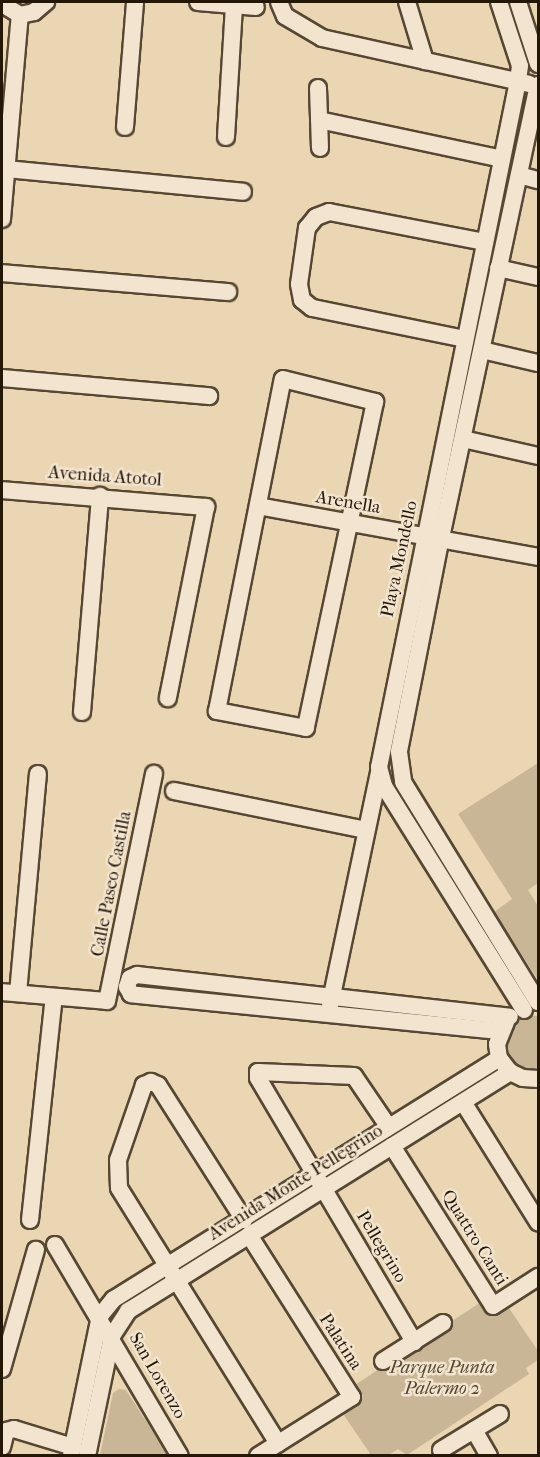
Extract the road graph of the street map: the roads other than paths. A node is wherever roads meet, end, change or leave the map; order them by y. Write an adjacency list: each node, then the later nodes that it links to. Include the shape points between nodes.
1 (46, 2): 11 (street, via 34,12)
2 (135, 2): 20 (street)
3 (198, 2): 9 (street)
4 (279, 2): 12 (street, via 285,16 322,38)
5 (407, 2): 12 (street)
6 (499, 2): 15 (street, Playa Mondello, via 520,66)
7 (518, 2): 14 (street)
8 (2, 4): 11 (street)
9 (234, 5): 10 (street); 21 (street)
10 (256, 7)
11 (20, 15): 16 (street)
12 (425, 61): 15 (street)
13 (2, 62): 16 (street)
14 (538, 64)
15 (518, 81): 17 (street); 23 (street, Playa Mondello)
16 (13, 86): 24 (street)
17 (538, 86): 25 (street, Playa Mondello)
18 (318, 88): 19 (street)
19 (319, 120): 22 (street); 23 (street)
20 (125, 127)
21 (226, 137)
22 (320, 148)
23 (502, 159): 29 (street, Playa Mondello)
24 (6, 169): 27 (street); 28 (street)
25 (519, 176): 26 (street); 30 (street, Playa Mondello)
26 (538, 180)
27 (243, 192)
28 (2, 219)
29 (485, 242): 34 (street, Playa Mondello); 34 (street, via 329,212 316,217 307,228 299,284 302,300 312,308)
30 (498, 268): 32 (street); 35 (street, Playa Mondello)
31 (2, 273): 33 (street)
32 (538, 277)
33 (228, 292)
34 (465, 339): 45 (street, Playa Mondello)
35 (482, 350): 36 (street); 39 (street, Playa Mondello)
36 (538, 363)
37 (2, 378): 38 (street)
38 (209, 396)
39 (463, 440): 40 (street); 45 (street, Playa Mondello)
40 (538, 456)
41 (2, 490): 42 (street, Avenida Atotol)
42 (100, 496): 47 (street, Avenida Atotol, via 206,507); 48 (street)
43 (258, 506): 44 (street, Arenella); 44 (street, via 283,379 375,402); 44 (street, via 217,711 306,728)
44 (351, 523): 45 (street, Arenella)
45 (433, 536): 46 (street, Arenella); 49 (street, Playa Mondello); 54 (street, Playa Mondello, via 399,767 403,782)
46 (538, 557)
47 (168, 698)
48 (82, 712)
49 (379, 767): 53 (street, Playa Mondello); 55 (street, via 384,786)
50 (38, 774): 56 (street)
51 (154, 774): 58 (street, Calle Paseo Castilla, via 107,1001)
52 (174, 791): 53 (street)
53 (366, 830): 57 (street, Playa Mondello)
54 (455, 866): 55 (street); 59 (street, Playa Mondello)
55 (440, 875): 60 (street)
56 (10, 992): 58 (street)
57 (331, 996): 60 (street); 61 (street, Playa Mondello); 61 (street, via 137,975 130,978 127,987 131,994)
58 (54, 997): 71 (street)
59 (538, 1002)
60 (524, 1013): 62 (street)
61 (329, 1015): 62 (street)
62 (499, 1031): 63 (street)
63 (499, 1058): 64 (street); 67 (street, Avenida Monte Pellegrino)
64 (510, 1072): 65 (street); 66 (street, Avenida Monte Pellegrino)
65 (538, 1079)
66 (463, 1102): 68 (street, Avenida Monte Pellegrino); 72 (street)
67 (388, 1126): 69 (street, Avenida Monte Pellegrino); 69 (street, Pellegrino, via 354,1076 261,1069 258,1078)
68 (392, 1146): 70 (street, Avenida Monte Pellegrino); 77 (street, Quattro Canti, via 493,1306)
69 (314, 1173): 70 (street, Pellegrino); 73 (street, Avenida Monte Pellegrino)
70 (324, 1190): 73 (street, Avenida Monte Pellegrino); 82 (street, Pellegrino)
71 (30, 1220)
72 (538, 1222)
73 (246, 1228): 76 (street, Avenida Monte Pellegrino); 76 (street, via 158,1085 144,1085 117,1174 119,1188); 78 (street, Avenida Monte Pellegrino); 87 (street, Palatina, via 352,1397)
74 (55, 1245): 79 (street, San Lorenzo)
75 (36, 1250): 84 (street)
76 (170, 1265): 78 (street); 79 (street, Avenida Monte Pellegrino, via 114,1299)
77 (538, 1277)
78 (179, 1280): 81 (street, Avenida Monte Pellegrino, via 128,1311); 87 (street)
79 (100, 1316): 81 (street, San Lorenzo); 90 (street)
80 (443, 1323): 82 (street)
81 (111, 1336): 90 (street); 91 (street, San Lorenzo)
82 (414, 1342): 83 (street)
83 (383, 1361)
84 (2, 1369)
85 (500, 1414): 86 (street)
86 (474, 1430): 89 (street); 93 (street)
87 (278, 1443): 92 (street, Palatina)
88 (2, 1447): 90 (street, via 6,1431 14,1429)
89 (441, 1450)
90 (77, 1453)
91 (180, 1455)
92 (258, 1455)
93 (489, 1455)

